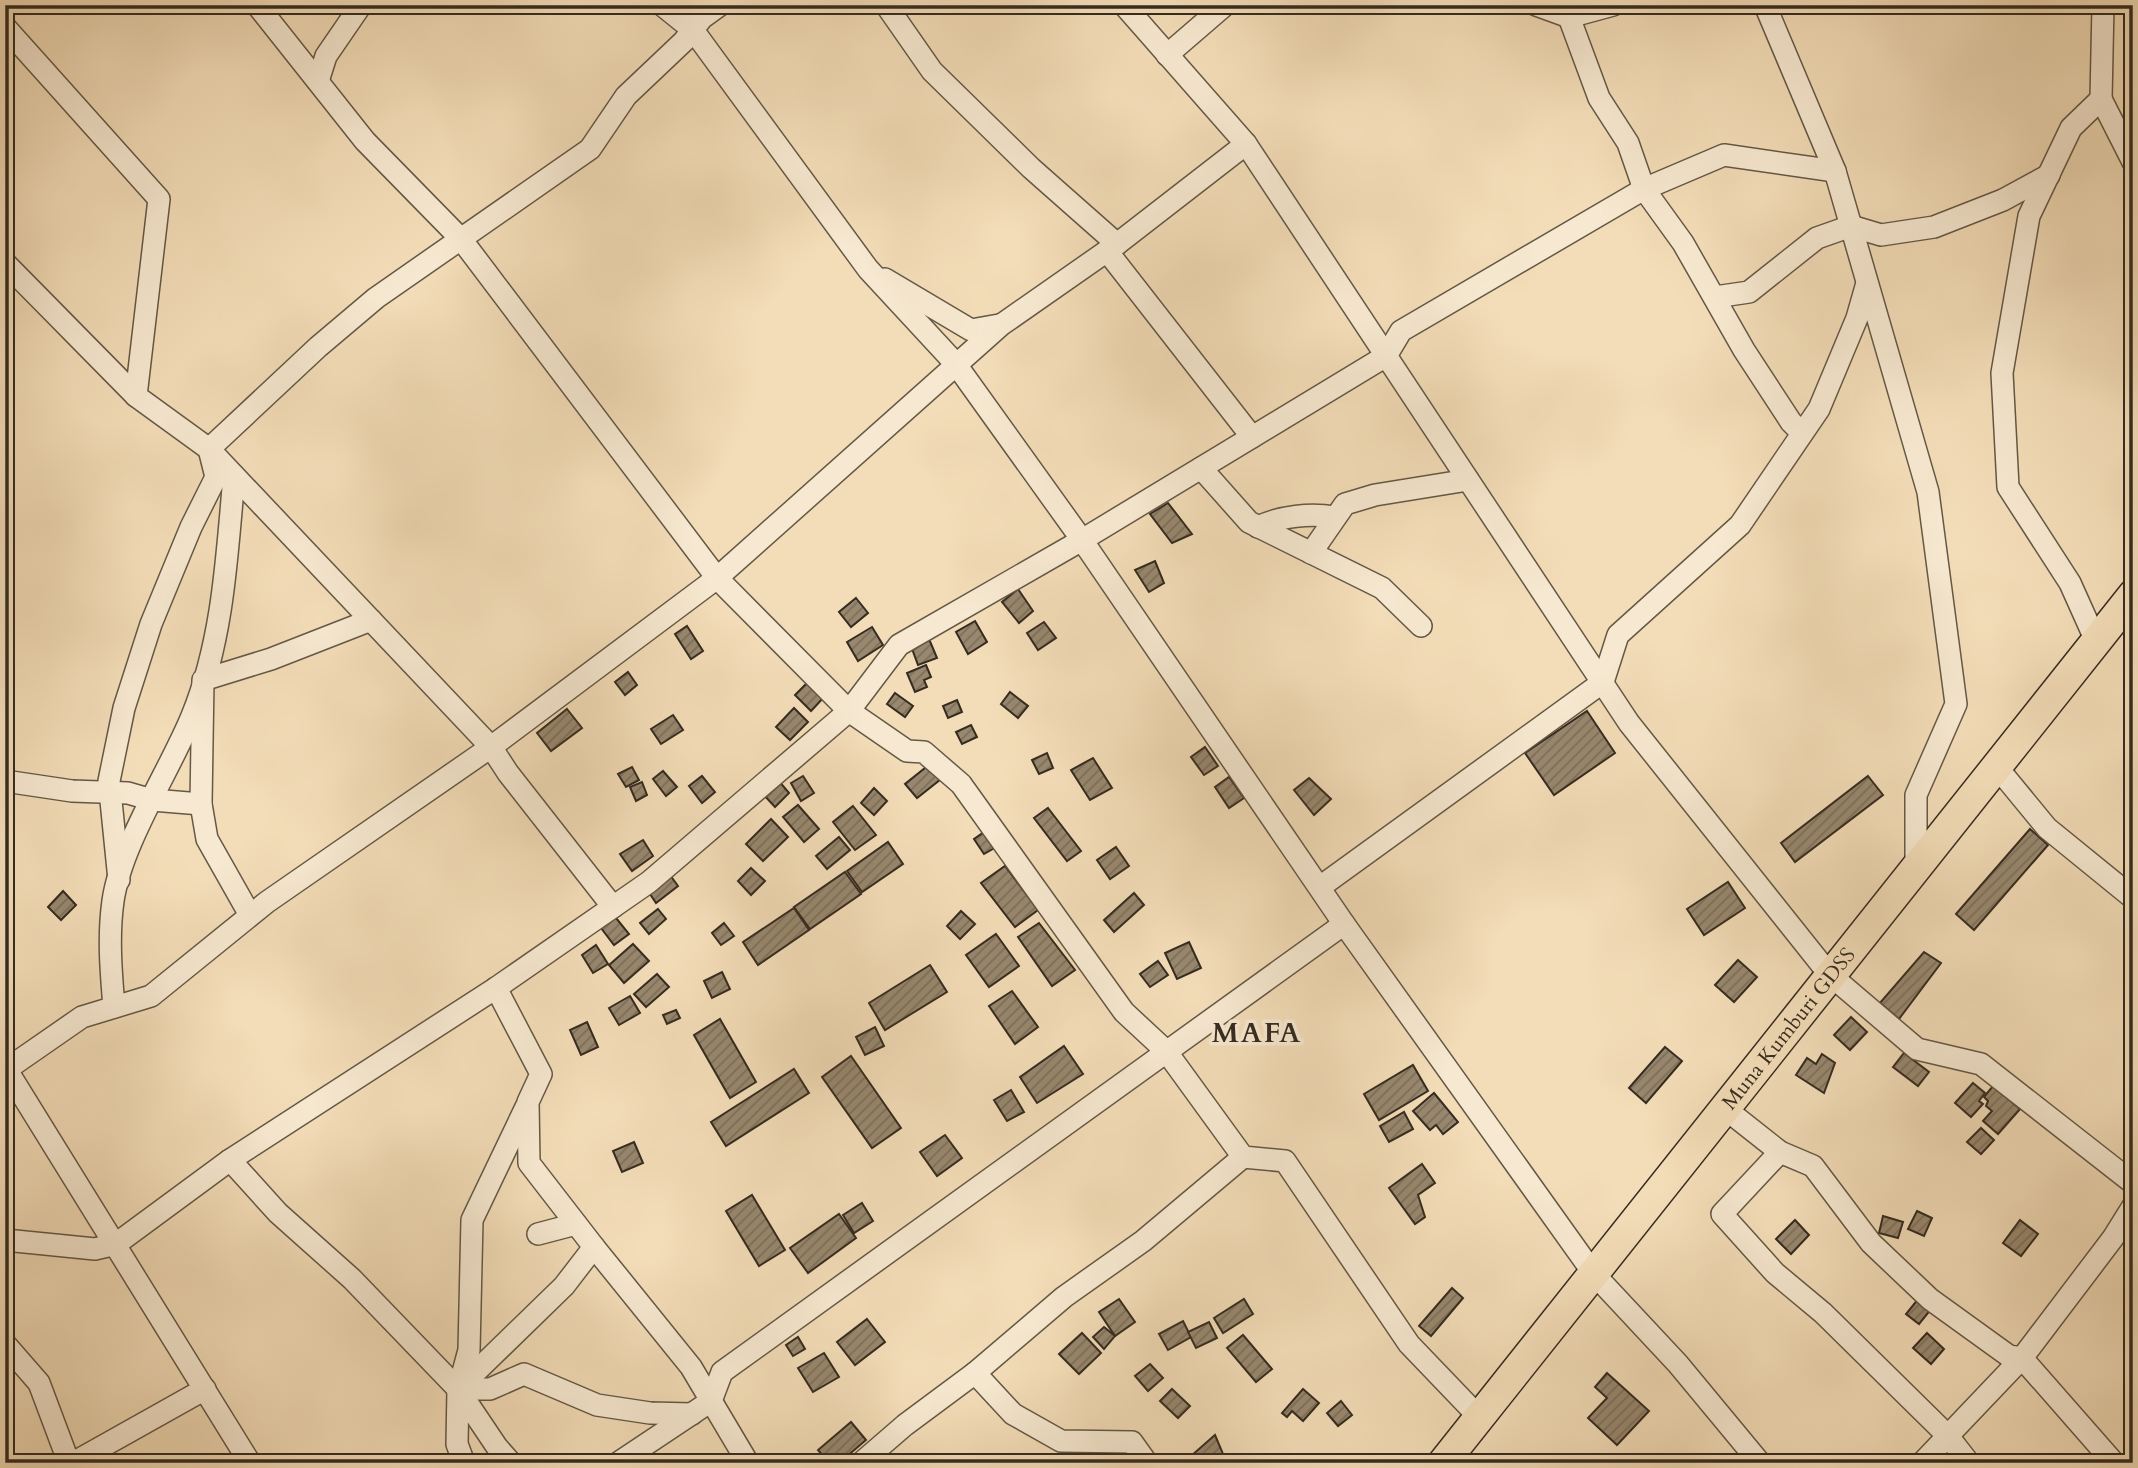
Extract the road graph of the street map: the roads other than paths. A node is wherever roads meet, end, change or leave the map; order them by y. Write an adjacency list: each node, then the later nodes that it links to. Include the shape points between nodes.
1 (361, 5): 16 (street, via 326,55)
2 (662, 5): 14 (street)
3 (720, 5): 14 (street)
4 (886, 5): 25 (street, via 932,71)
5 (1124, 5): 15 (street)
6 (1225, 5): 15 (street)
7 (1536, 5): 12 (street)
8 (1613, 5): 12 (street)
9 (1765, 5): 20 (street)
10 (2103, 5): 17 (street)
11 (263, 6): 16 (street)
12 (1569, 17): 22 (street, via 1599,98 1628,143)
13 (5, 27): 33 (street, via 159,199)
14 (693, 30): 24 (street, via 626,96 590,149); 27 (street)
15 (1167, 55): 18 (street)
16 (317, 81): 24 (street, via 365,141)
17 (2101, 99): 19 (street); 21 (street, via 2071,128)
18 (1246, 144): 25 (street); 31 (street)
19 (2133, 162)
20 (1835, 171): 22 (street, via 1724,155); 23 (street)
21 (2049, 175): 23 (street, via 2003,200 1934,227 1881,235); 48 (street, via 2029,216 2002,373 2008,487 2070,583)
22 (1644, 189): 29 (street); 31 (street, via 1401,331)
23 (1851, 226): 28 (street); 29 (street, via 1817,237 1749,292)
24 (461, 239): 36 (street, via 376,298); 44 (street)
25 (1112, 248): 30 (street); 35 (street)
26 (5, 263): 33 (street)
27 (868, 268): 30 (street, via 971,330); 32 (street)
28 (1867, 283): 34 (street, via 1819,409); 58 (street, via 1928,492 1956,704 1916,795)
29 (1715, 297): 34 (street, via 1744,350)
30 (1001, 325): 32 (street)
31 (1386, 356): 35 (street); 39 (street)
32 (956, 363): 42 (street); 44 (street)
33 (136, 397): 36 (street)
34 (1802, 433): 50 (street, via 1740,525 1618,635)
35 (1252, 437): 37 (street)
36 (209, 449): 38 (street); 55 (street, via 216,477 151,624 124,708)
37 (1201, 468): 41 (street, via 1249,523); 42 (street)
38 (234, 476): 46 (street); 49 (street, via 214,647)
39 (1468, 480): 40 (street, via 1376,495 1345,504); 50 (street)
40 (1335, 517): 41 (street, via 1317,514 1273,519); 43 (street)
41 (1258, 527): 43 (street)
42 (1082, 540): 51 (street, via 899,645); 60 (street)
43 (1311, 553): 47 (street, via 1382,588)
44 (717, 578): 51 (street); 52 (street)
45 (2133, 595): 48 (highway, Muna Kumburi GDSS)
46 (371, 620): 49 (street); 52 (street)
47 (1421, 626)
48 (2096, 641): 53 (highway, Muna Kumburi GDSS)
49 (204, 680): 56 (street); 57 (street)
50 (1603, 682): 60 (street); 65 (street, via 1629,723)
51 (849, 711): 62 (street, via 649,882); 68 (street, via 907,751 924,752 961,784 1124,1012)
52 (491, 747): 62 (street); 63 (street)
53 (1996, 766): 58 (highway, Muna Kumburi GDSS); 61 (street, via 2047,828)
54 (5, 781): 55 (street)
55 (110, 792): 56 (street); 59 (street)
56 (152, 800): 57 (street); 59 (street)
57 (201, 804): 63 (street, via 207,839)
58 (1916, 866): 65 (highway, Muna Kumburi GDSS)
59 (119, 880): 67 (street, via 111,936)
60 (1320, 887): 64 (street)
61 (2133, 898)
62 (612, 907): 66 (street)
63 (250, 915): 67 (street, via 151,996)
64 (1343, 924): 68 (street); 82 (street)
65 (1829, 974): 71 (highway, Muna Kumburi GDSS); 75 (street, via 1917,1049 1981,1064)
66 (496, 988): 70 (street, via 541,1074); 74 (street)
67 (114, 1007): 69 (street, via 82,1017)
68 (1166, 1051): 73 (street); 88 (street, via 722,1372)
69 (6, 1068): 80 (street)
70 (528, 1102): 77 (street, via 529,1163); 87 (street, via 471,1220 469,1350)
71 (1723, 1107): 72 (street); 82 (highway, Muna Kumburi GDSS)
72 (1780, 1152): 84 (street, via 1813,1166 1871,1243 1930,1299 2009,1356); 91 (street, via 1722,1214 1775,1273 1823,1313)
73 (1243, 1157): 85 (street); 90 (street, via 1285,1161 1409,1345)
74 (229, 1160): 80 (street); 87 (street)
75 (2133, 1183)
76 (2133, 1206): 84 (street)
77 (576, 1224): 78 (street); 81 (street)
78 (538, 1234)
79 (5, 1240): 80 (street, via 95,1250)
80 (116, 1244): 86 (street)
81 (594, 1247): 87 (street, via 564,1286); 88 (street, via 691,1367)
82 (1594, 1274): 90 (highway, Muna Kumburi GDSS); 101 (street, via 1678,1364)
83 (5, 1344): 92 (street, via 38,1383)
84 (2022, 1358): 91 (street); 104 (street)
85 (975, 1373): 98 (street); 99 (street, via 1013,1414 1061,1441 1132,1441)
86 (205, 1389): 92 (street); 93 (street)
87 (458, 1389): 89 (street, via 490,1389 524,1374 597,1405); 94 (street, via 457,1444); 95 (street)
88 (711, 1401): 89 (street); 97 (street)
89 (692, 1414): 96 (street)
90 (1479, 1417): 100 (highway, Muna Kumburi GDSS)
91 (1948, 1436): 102 (street); 103 (street)
92 (71, 1463)
93 (250, 1463)
94 (464, 1463)
95 (512, 1463)
96 (618, 1463)
97 (748, 1463)
98 (861, 1463)
99 (1147, 1463)
100 (1443, 1463)
101 (1760, 1463)
102 (1922, 1463)
103 (1969, 1463)
104 (2114, 1463)

